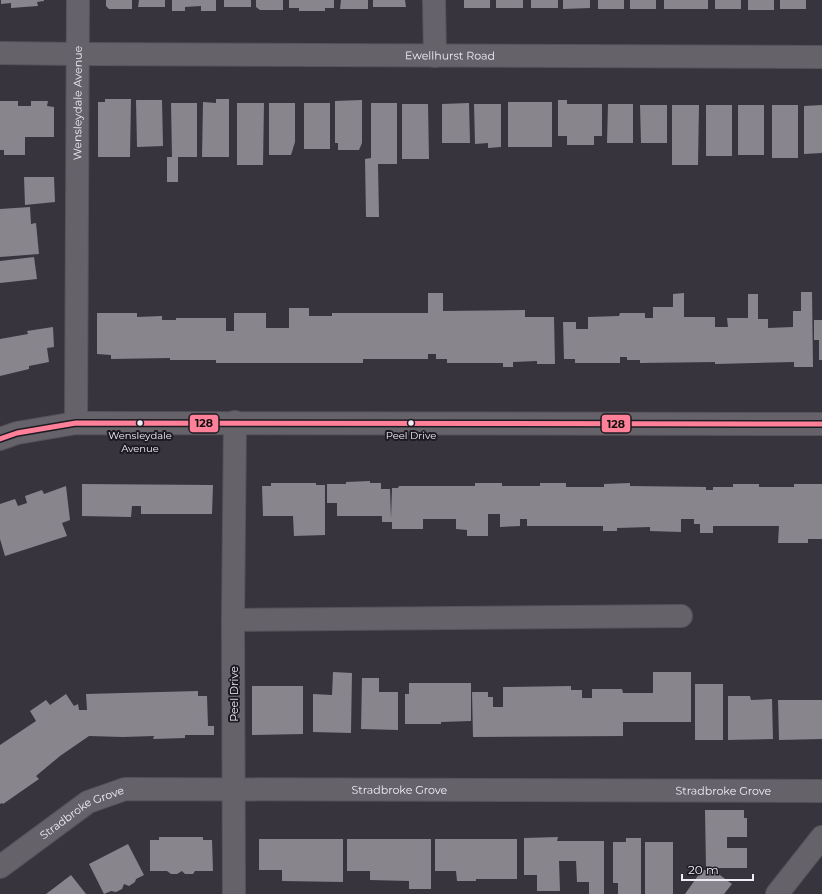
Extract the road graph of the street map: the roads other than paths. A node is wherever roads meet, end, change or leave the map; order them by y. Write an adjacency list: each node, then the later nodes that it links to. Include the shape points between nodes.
1 (78, 0): 4 (street, Wensleydale Avenue)
2 (434, 0): 5 (street)
3 (0, 53): 4 (street, Ewellhurst Road)
4 (77, 54): 5 (street, Ewellhurst Road); 7 (street, Wensleydale Avenue)
5 (435, 56): 6 (street, Ewellhurst Road)
6 (822, 57)
7 (76, 422): 8 (street); 10 (street, via 17,433)
8 (235, 422): 9 (street); 12 (street, Peel Drive)
9 (822, 424)
10 (0, 439)
11 (681, 616): 12 (street)
12 (233, 620): 13 (street, Peel Drive)
13 (234, 789): 14 (street, Stradbroke Grove); 16 (street, Stradbroke Grove, via 124,788 88,802); 17 (street, Peel Drive)
14 (822, 791)
15 (822, 838): 18 (street)
16 (0, 867)
17 (234, 894)
18 (777, 894)

